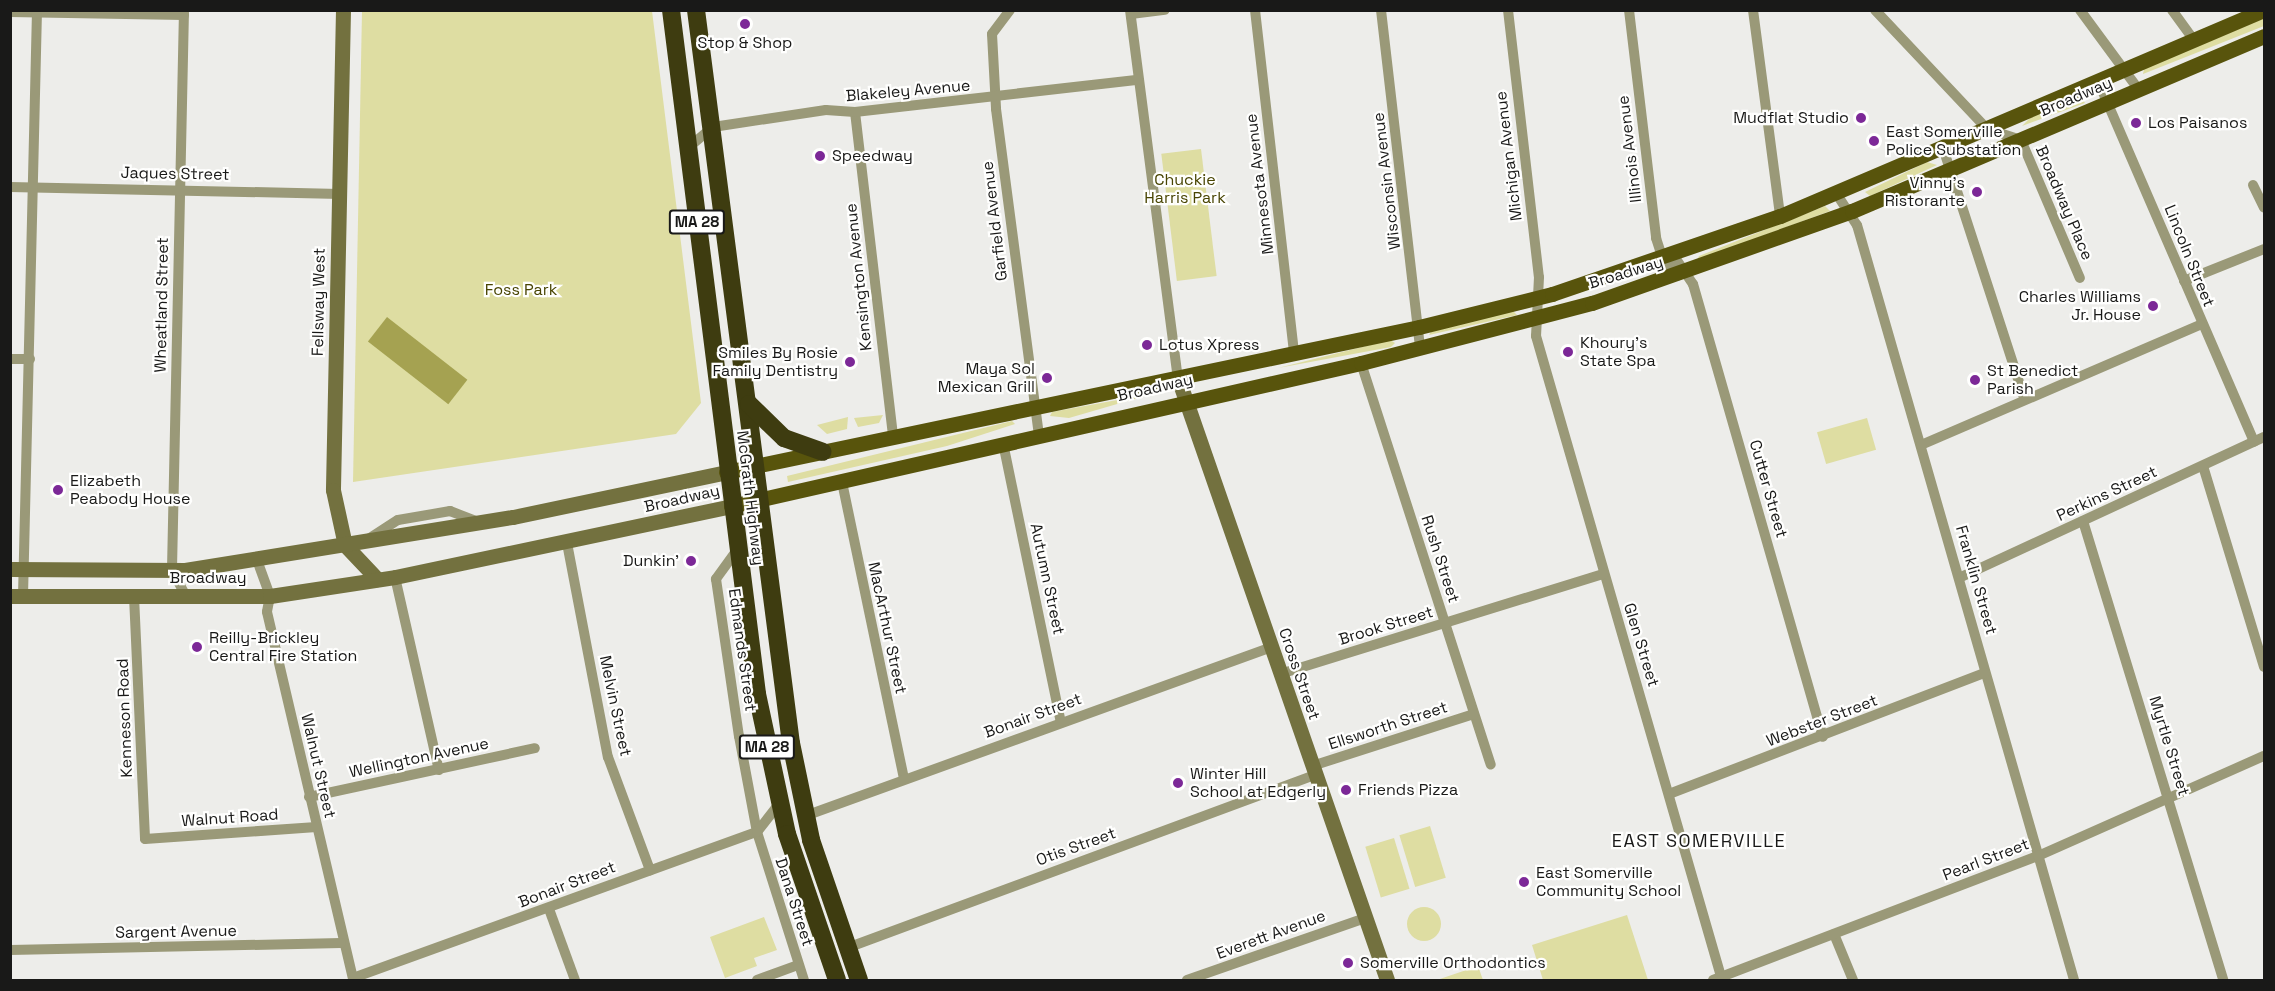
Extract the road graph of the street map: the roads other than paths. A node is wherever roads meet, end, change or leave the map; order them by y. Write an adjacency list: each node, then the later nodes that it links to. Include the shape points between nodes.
1 (343, 10): 39 (main road, Fellsway West)
2 (671, 10): 31 (highway, McGrath Highway / MA 28)
3 (698, 10): 28 (highway, McGrath Highway / MA 28)
4 (1010, 10): 25 (street, Garfield Avenue, via 992,34)
5 (1165, 10): 17 (street)
6 (1255, 10): 53 (street, Minnesota Avenue)
7 (1381, 10): 51 (street, Wisconsin Avenue)
8 (1508, 10): 48 (street, Michigan Avenue)
9 (1629, 10): 44 (street, Illinois Avenue, via 1655,231)
10 (1754, 10): 42 (street)
11 (1875, 10): 29 (street)
12 (2080, 10): 21 (street)
13 (2172, 10): 20 (street)
14 (2264, 10): 20 (main road, Broadway)
15 (37, 11): 16 (street); 18 (street); 35 (street)
16 (10, 12)
17 (1130, 12): 22 (street)
18 (184, 13): 37 (street, Wheatland Street)
19 (2265, 36): 24 (main road, Broadway)
20 (2194, 40): 21 (main road, Broadway)
21 (2125, 70): 23 (main road, Broadway); 24 (street)
22 (1138, 80): 25 (street, Blakeley Avenue); 57 (street)
23 (2098, 81): 26 (street, Lincoln Street); 29 (main road, Broadway)
24 (2139, 90): 26 (main road, Broadway)
25 (997, 98): 27 (street, Blakeley Avenue); 61 (street, Garfield Avenue)
26 (2107, 103): 30 (main road, Broadway); 47 (street, Lincoln Street)
27 (855, 112): 28 (street, Blakeley Avenue, via 826,110); 63 (street, Kensington Avenue)
28 (713, 127): 31 (street); 60 (highway, McGrath Highway / MA 28)
29 (1987, 129): 30 (street, Broadway Place); 32 (main road, Broadway)
30 (2021, 140): 33 (main road, Broadway); 46 (street, Broadway Place)
31 (688, 147): 71 (highway, McGrath Highway / MA 28)
32 (1943, 148): 33 (street); 38 (main road, Broadway)
33 (1950, 170): 41 (main road, Broadway); 58 (street)
34 (2253, 185): 40 (street)
35 (34, 186): 36 (street, Jaques Street); 37 (street, Jaques Street); 55 (street)
36 (10, 187)
37 (180, 189): 39 (street, Jaques Street); 82 (street, Wheatland Street)
38 (1836, 193): 41 (street, Franklin Street); 42 (main road, Broadway)
39 (339, 194): 77 (main road, Fellsway West, via 333,490)
40 (2265, 208)
41 (1851, 212): 45 (main road, Broadway); 67 (street, Franklin Street)
42 (1780, 216): 44 (main road, Broadway)
43 (2265, 249): 47 (street)
44 (1669, 258): 45 (street, Cutter Street); 48 (main road, Broadway)
45 (1684, 274): 49 (main road, Broadway); 99 (street, Cutter Street)
46 (2080, 278)
47 (2184, 281): 50 (street, Lincoln Street)
48 (1538, 298): 49 (street, Michigan Avenue); 51 (main road, Broadway)
49 (1537, 319): 52 (main road, Broadway); 83 (street, Glen Street, via 1536,336)
50 (2200, 325): 58 (street); 65 (street, Lincoln Street)
51 (1419, 327): 52 (street, Wisconsin Avenue); 53 (main road, Broadway)
52 (1420, 348): 56 (main road, Broadway)
53 (1294, 354): 57 (main road, Broadway)
54 (10, 359): 55 (street)
55 (30, 359): 80 (street)
56 (1361, 363): 59 (main road, Broadway); 92 (street, Rush Street)
57 (1178, 378): 59 (main road, Cross Street); 61 (main road, Broadway)
58 (2024, 398): 67 (street)
59 (1186, 400): 62 (main road, Broadway); 93 (main road, Cross Street)
60 (749, 404): 68 (highway, via 784,438); 69 (highway, McGrath Highway / MA 28)
61 (1034, 407): 62 (street, Garfield Avenue); 63 (main road, Broadway)
62 (1039, 434): 66 (main road, Broadway)
63 (893, 437): 68 (main road, Broadway)
64 (2265, 437): 65 (street, Perkins Street)
65 (2254, 442): 70 (street, Perkins Street)
66 (1004, 443): 72 (main road, Broadway); 98 (street, Autumn Street)
67 (1921, 445): 85 (street, Franklin Street)
68 (823, 452): 69 (main road, Broadway)
69 (757, 464): 71 (main road, Broadway); 73 (highway, McGrath Highway / MA 28)
70 (2203, 466): 75 (street, Perkins Street); 94 (street)
71 (726, 472): 74 (highway, McGrath Highway / MA 28); 77 (main road, Broadway)
72 (842, 482): 73 (main road, Broadway); 105 (street, MacArthur Street)
73 (762, 500): 74 (main road, Broadway); 110 (highway, McGrath Highway / MA 28, via 788,723)
74 (731, 506): 76 (main road, Broadway); 78 (highway, McGrath Highway / MA 28)
75 (2083, 521): 85 (street, Perkins Street); 108 (street, Myrtle Street)
76 (567, 543): 84 (main road, Broadway); 115 (street, Melvin Street, via 608,757)
77 (345, 545): 79 (main road, Broadway); 86 (main road)
78 (737, 550): 109 (highway, McGrath Highway / MA 28); 112 (street, Edmands Street, via 717,581)
79 (257, 560): 82 (main road, Broadway); 90 (street, Walnut Street)
80 (16, 569): 81 (main road, Broadway); 88 (street)
81 (84, 569): 82 (main road, Broadway); 87 (main road)
82 (172, 570): 91 (street, Wheatland Street)
83 (1604, 574): 92 (street, Brook Street); 106 (street, Glen Street)
84 (395, 577): 86 (main road, Broadway); 103 (street)
85 (1961, 577): 95 (street, Franklin Street)
86 (377, 579): 90 (main road, Broadway)
87 (84, 595): 88 (main road, Broadway); 89 (main road, Broadway)
88 (17, 596)
89 (134, 596): 91 (main road, Broadway); 113 (street, Kenneson Road)
90 (270, 596): 91 (main road, Broadway); 107 (street, Walnut Street, via 267,612)
91 (186, 597)
92 (1446, 624): 96 (street, Brook Street); 97 (street, Rush Street)
93 (1271, 647): 96 (main road, Cross Street); 98 (street, Bonair Street)
94 (2265, 667)
95 (1985, 673): 99 (street, Webster Street); 114 (street, Franklin Street)
96 (1280, 674): 104 (main road, Cross Street)
97 (1474, 714): 102 (street, Rush Street); 104 (street, Ellsworth Street)
98 (1061, 722): 105 (street, Bonair Street)
99 (1823, 736): 106 (street, Webster Street)
100 (535, 748): 103 (street, Wellington Avenue)
101 (2265, 756): 108 (street, Pearl Street)
102 (1491, 765)
103 (439, 770): 107 (street, Wellington Avenue)
104 (1313, 770): 117 (main road, Cross Street); 120 (street, Otis Street)
105 (904, 779): 110 (street, Bonair Street)
106 (1669, 794): 124 (street, Glen Street)
107 (309, 797): 111 (street, Walnut Street)
108 (2169, 798): 114 (street, Pearl Street); 134 (street, Myrtle Street)
109 (779, 804): 112 (street); 128 (highway, McGrath Highway / MA 28)
110 (805, 816): 120 (highway, McGrath Highway / MA 28)
111 (317, 827): 113 (street, Walnut Road); 119 (street, Walnut Street)
112 (757, 832): 115 (street, Bonair Street); 122 (street, Dana Street)
113 (145, 839)
114 (2038, 856): 118 (street, Pearl Street); 133 (street, Franklin Street)
115 (650, 870): 116 (street, Bonair Street)
116 (549, 909): 123 (street, Bonair Street); 125 (street)
117 (1365, 918): 130 (street, Everett Avenue); 131 (main road, Cross Street)
118 (1834, 934): 124 (street, Pearl Street); 132 (street)
119 (342, 943): 121 (street, Sargent Avenue); 123 (street, Walnut Street)
120 (847, 948): 129 (highway, McGrath Highway / MA 28)
121 (10, 950)
122 (798, 965): 126 (street); 127 (street, Dana Street)
123 (353, 980)
124 (1719, 980)
125 (575, 981)
126 (757, 981)
127 (804, 981)
128 (837, 981)
129 (859, 981)
130 (1187, 981)
131 (1387, 981)
132 (1853, 981)
133 (2074, 981)
134 (2223, 981)

